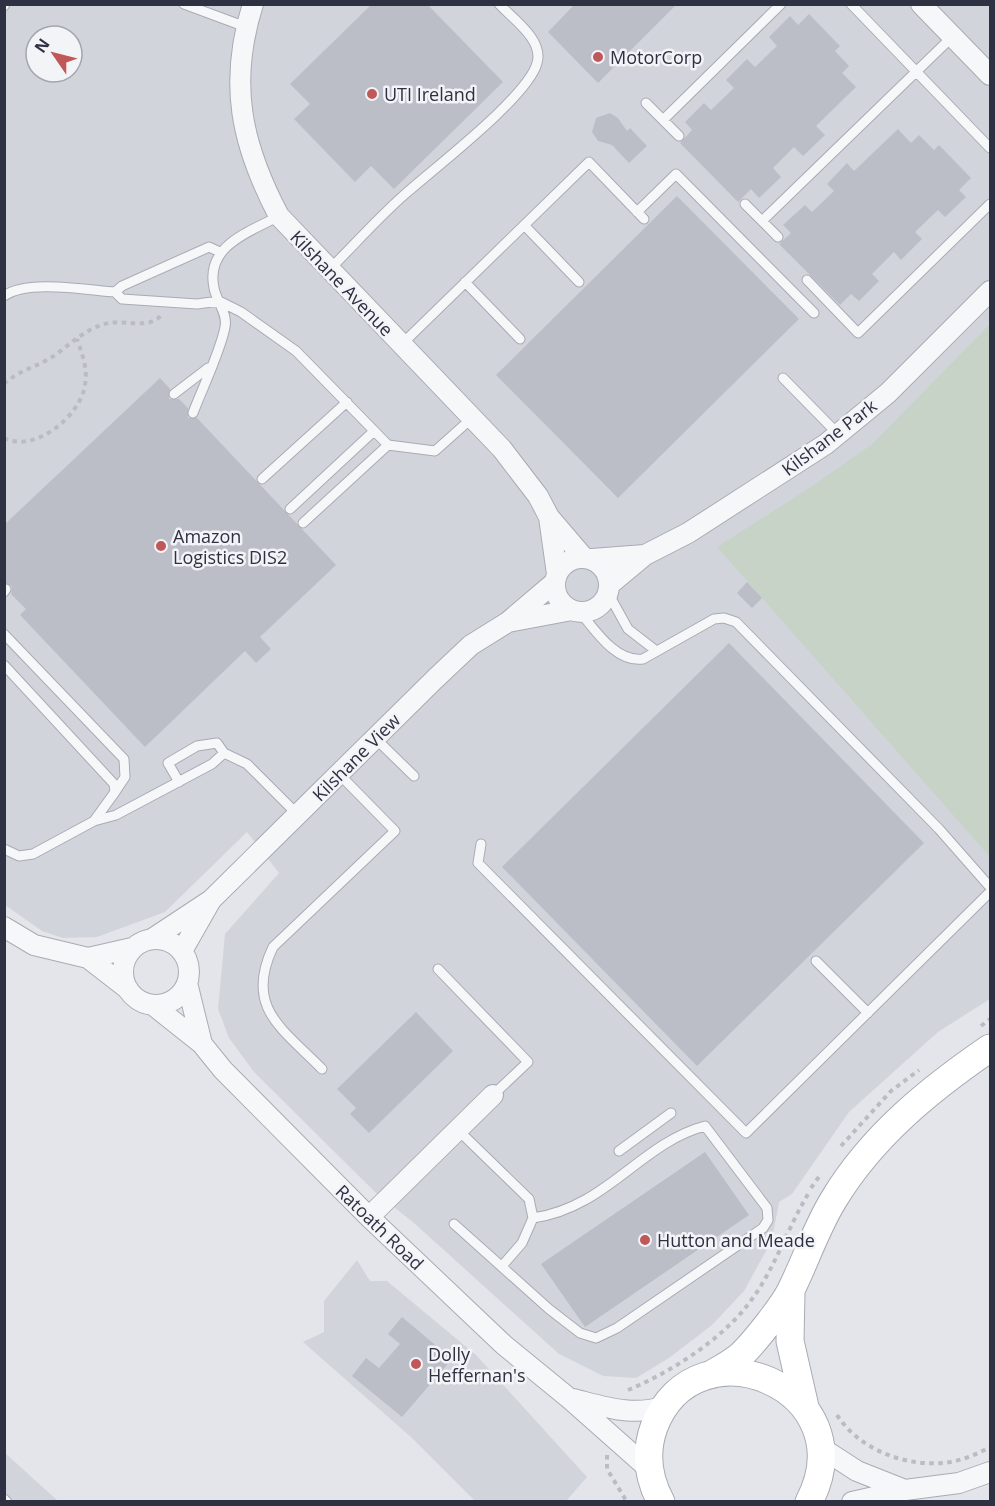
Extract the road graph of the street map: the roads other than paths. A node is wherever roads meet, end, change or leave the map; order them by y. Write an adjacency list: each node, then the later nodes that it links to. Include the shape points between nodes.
1 (184, 4): 7 (lane)
2 (253, 4): 7 (street, Kilshane Avenue)
3 (499, 4): 22 (lane, via 535,42 538,62 526,85 402,197)
4 (781, 4): 12 (lane)
5 (851, 4): 9 (lane)
6 (921, 4): 8 (street)
7 (246, 27): 17 (street, Kilshane Avenue, via 238,71 243,126 260,178)
8 (953, 36): 9 (lane); 10 (street)
9 (917, 72): 14 (lane); 18 (lane)
10 (990, 75)
11 (645, 103): 12 (lane)
12 (663, 120): 13 (lane)
13 (679, 136)
14 (990, 148)
15 (745, 204): 18 (lane)
16 (990, 204): 23 (lane, via 858,333)
17 (279, 216): 21 (lane, via 232,240); 22 (street, Kilshane Avenue)
18 (762, 221): 20 (lane)
19 (524, 225): 24 (lane); 25 (lane); 30 (lane, via 589,162 640,215 676,174)
20 (778, 237)
21 (220, 252): 27 (lane, via 209,247); 29 (lane, via 214,270)
22 (329, 270): 32 (street, Kilshane Avenue)
23 (807, 280)
24 (465, 282): 31 (lane); 32 (lane)
25 (579, 282)
26 (990, 291): 40 (street, Kilshane Park, via 888,393)
27 (115, 292): 28 (lane, via 33,288 18,289); 29 (lane, via 122,299)
28 (4, 296)
29 (219, 302): 33 (lane, via 226,325); 36 (lane, via 241,312 296,351)
30 (814, 313)
31 (520, 339)
32 (401, 345): 38 (street, Kilshane Avenue)
33 (210, 367): 35 (lane); 37 (lane)
34 (783, 378): 40 (lane)
35 (174, 394)
36 (347, 402): 39 (lane); 42 (lane)
37 (193, 413)
38 (472, 418): 41 (lane, via 435,451); 44 (street, Kilshane Avenue, via 520,471)
39 (374, 431): 41 (lane); 43 (lane)
40 (838, 434): 46 (street, Kilshane Park, via 688,533)
41 (388, 445): 45 (lane)
42 (262, 479)
43 (290, 509)
44 (549, 517): 47 (street, Kilshane Avenue); 48 (street, Kilshane Avenue)
45 (303, 523)
46 (645, 555): 47 (street, Kilshane Park); 49 (street, Kilshane Park)
47 (588, 558): 48 (street, via 569,561); 49 (street, via 604,568)
48 (556, 578): 50 (street, via 558,599); 51 (street, Kilshane View)
49 (608, 589): 50 (street, via 597,608); 53 (lane, via 628,629)
50 (576, 611): 51 (street, Kilshane View); 53 (lane, via 623,656 643,659)
51 (508, 622): 55 (street, Kilshane View, via 471,645)
52 (4, 634): 60 (lane, via 124,759 125,777)
53 (655, 650): 65 (lane, via 714,619 736,622 939,828)
54 (4, 665): 60 (lane, via 108,775)
55 (375, 738): 57 (street, Kilshane View); 58 (lane)
56 (224, 753): 59 (lane); 59 (lane, via 217,743 207,743 168,762); 61 (lane, via 247,764)
57 (339, 774): 61 (street, Kilshane View); 81 (lane, via 395,831 273,947 263,982 263,1000 270,1016)
58 (414, 776)
59 (179, 782): 62 (lane, via 116,815)
60 (116, 792): 62 (lane)
61 (298, 815): 67 (street, Kilshane View)
62 (94, 821): 64 (lane, via 26,857)
63 (481, 844): 78 (lane, via 478,862 746,1133)
64 (4, 849)
65 (990, 887)
66 (990, 892): 78 (lane)
67 (211, 900): 69 (street, Kilshane View); 71 (street, Kilshane View)
68 (4, 927): 72 (street, via 34,945)
69 (152, 939): 70 (street); 71 (street, via 174,944)
70 (132, 948): 72 (street); 76 (street, via 124,966)
71 (183, 951): 75 (street, via 189,972)
72 (88, 958): 76 (street)
73 (816, 961): 78 (lane)
74 (438, 969): 82 (lane, via 528,1062)
75 (187, 983): 77 (street, via 172,1000); 79 (street, Ratoath Road)
76 (128, 988): 77 (street, via 134,996)
77 (153, 1005): 79 (street, Ratoath Road)
78 (867, 1013)
79 (202, 1044): 86 (street, Ratoath Road)
80 (990, 1048): 90 (street, via 908,1110 866,1154 834,1199)
81 (322, 1069)
82 (493, 1095): 84 (street)
83 (671, 1113): 85 (lane)
84 (458, 1130): 86 (street); 87 (lane, via 529,1199)
85 (619, 1151)
86 (369, 1217): 92 (street, Ratoath Road, via 504,1345)
87 (533, 1218): 89 (lane, via 522,1243); 89 (lane, via 558,1214 584,1202 684,1131 705,1126 767,1208 768,1220 764,1228 596,1338 580,1333)
88 (454, 1224): 89 (lane)
89 (502, 1266)
90 (791, 1292): 91 (street, via 740,1355); 94 (street, via 790,1341)
91 (710, 1375): 93 (street, via 686,1386); 94 (street, via 727,1371 760,1375 781,1384)
92 (570, 1399): 93 (street, Ratoath Road, via 625,1411 647,1412); 96 (street, Ratoath Road)
93 (665, 1406): 96 (street, via 651,1435)
94 (805, 1407): 95 (street)
95 (820, 1447): 98 (street, via 857,1471); 100 (street, via 819,1474)
96 (649, 1469): 99 (street)
97 (990, 1472): 98 (street, via 951,1485)
98 (905, 1490): 101 (street)
99 (660, 1501)
100 (808, 1502)
101 (852, 1502)

